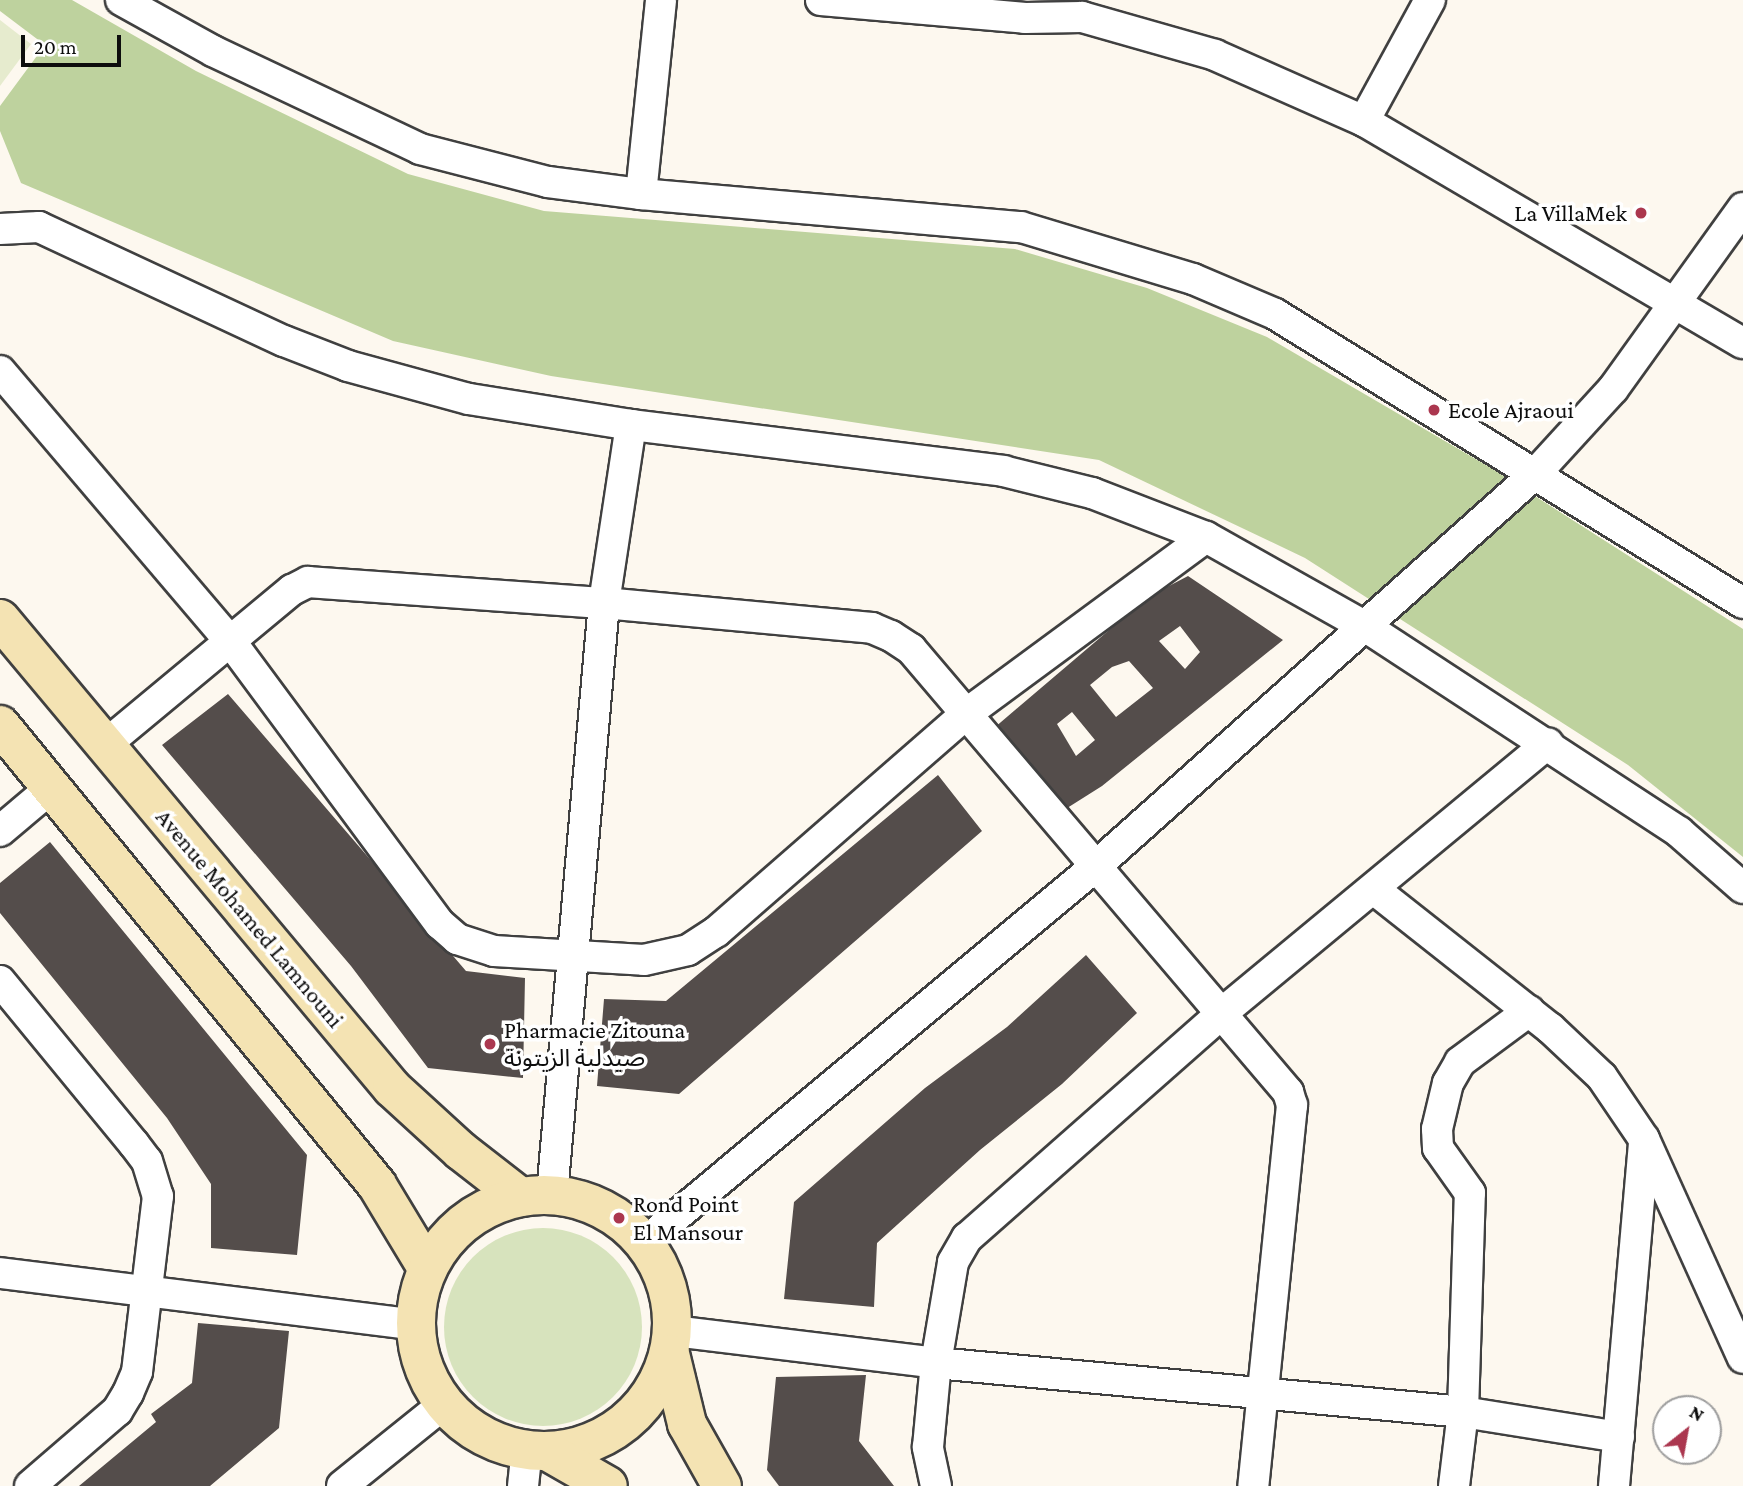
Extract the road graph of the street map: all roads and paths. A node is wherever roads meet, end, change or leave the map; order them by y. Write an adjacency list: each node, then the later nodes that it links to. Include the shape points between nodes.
1 (121, 0): 7 (street, via 213,51 420,149 548,182)
2 (661, 0): 7 (street)
3 (821, 0): 5 (street, via 999,16)
4 (1430, 0): 6 (street)
5 (1086, 8): 6 (street, via 1214,55)
6 (1364, 121): 10 (street)
7 (640, 194): 14 (street, via 1021,227 1105,249 1275,313)
8 (1743, 208): 10 (street)
9 (0, 229): 13 (street, via 39,227 348,366 469,399)
10 (1676, 301): 11 (street); 14 (street, via 1613,389)
11 (1743, 343)
12 (0, 371): 20 (street)
13 (631, 425): 15 (street, via 1003,471 1092,493); 16 (street)
14 (1536, 473): 17 (street); 19 (street)
15 (1206, 537): 19 (street); 21 (street)
16 (604, 603): 20 (street, via 309,582 292,590); 21 (street, via 872,628 911,649); 30 (street)
17 (1743, 603)
18 (0, 619): 24 (street, Avenue Mohamed Lamnouni)
19 (1366, 627): 23 (street); 27 (street)
20 (231, 642): 24 (street); 30 (street, via 440,923 457,939 494,951)
21 (966, 714): 27 (street); 30 (street, via 716,932 688,950 644,960)
22 (0, 725): 25 (street)
23 (1548, 743): 28 (street, via 1679,832); 29 (street)
24 (105, 745): 35 (street, Avenue Mohamed Lamnouni, via 392,1088 461,1151)
25 (52, 787): 26 (street); 37 (street, via 377,1185)
26 (0, 831)
27 (1096, 866): 33 (street); 36 (street)
28 (1743, 888)
29 (1375, 890): 32 (street); 33 (street)
30 (571, 953): 35 (street)
31 (0, 981): 39 (street, via 147,1161 158,1196)
32 (1530, 1011): 34 (street, via 1602,1077); 46 (street, via 1460,1062 1448,1083 1437,1129 1438,1148 1470,1193)
33 (1222, 1013): 43 (street, via 967,1238 953,1262); 44 (street, via 1282,1083 1292,1105)
34 (1644, 1139): 42 (street); 47 (street)
35 (536, 1195): 36 (street, via 587,1202); 37 (street, via 491,1206 465,1221 443,1242)
36 (645, 1242): 41 (street, via 668,1290)
37 (427, 1268): 40 (street)
38 (0, 1273): 39 (street)
39 (149, 1290): 40 (street); 49 (street, via 137,1373 128,1393 117,1410)
40 (416, 1325): 45 (street, via 429,1380)
41 (672, 1343): 43 (street); 48 (street, via 653,1393 625,1424 588,1444); 52 (street, via 687,1424)
42 (1743, 1358)
43 (936, 1363): 44 (street); 53 (street, via 928,1447)
44 (1263, 1396): 46 (street); 54 (street)
45 (444, 1404): 48 (street, via 468,1426); 50 (street)
46 (1463, 1412): 47 (street); 55 (street)
47 (1619, 1437): 56 (street)
48 (532, 1463): 51 (street)
49 (30, 1486)
50 (342, 1486)
51 (608, 1486)
52 (722, 1486)
53 (936, 1486)
54 (1253, 1486)
55 (1454, 1486)
56 (1614, 1486)

